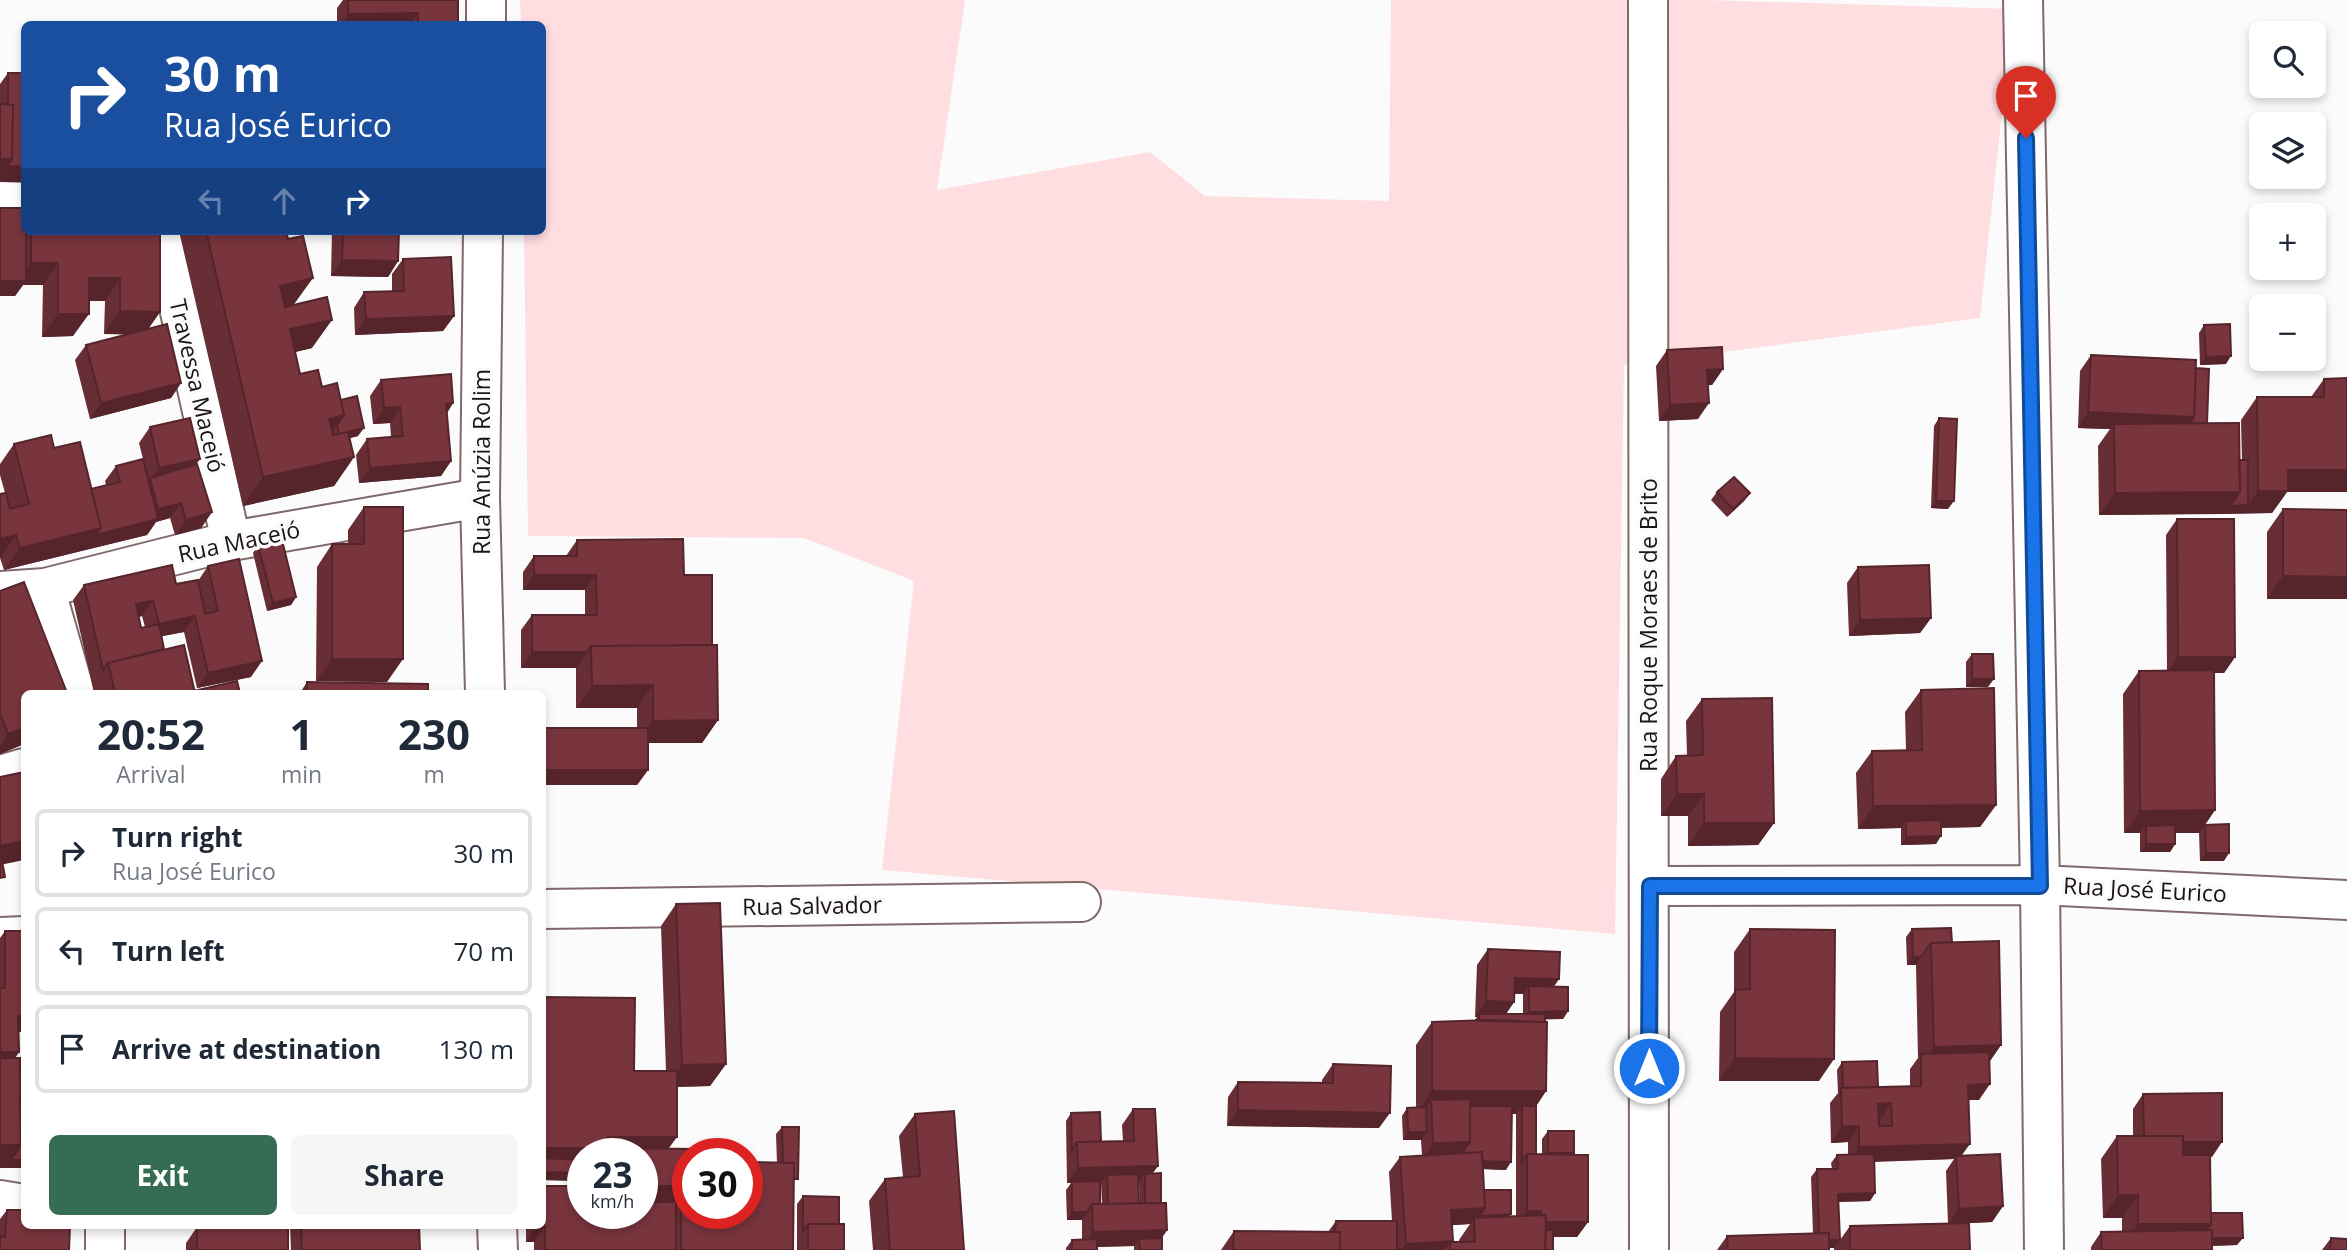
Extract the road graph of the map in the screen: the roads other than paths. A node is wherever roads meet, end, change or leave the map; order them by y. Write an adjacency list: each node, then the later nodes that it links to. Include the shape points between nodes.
1 (486, 0): 4 (street)
2 (1648, 0): 17 (street, Rua Roque Moraes de Brito)
3 (2023, 0): 18 (street)
4 (486, 21)
5 (0, 201): 6 (street)
6 (21, 202)
7 (163, 235): 10 (street, Travessa Maceió)
8 (483, 235): 9 (street, Rua Anúzia Rolim)
9 (480, 498): 10 (street, Rua Maceió); 14 (street, Rua Anúzia Rolim)
10 (231, 541): 11 (street, Rua Maceió)
11 (45, 588): 12 (street, Rua Maceió); 13 (street)
12 (0, 591)
13 (74, 690)
14 (485, 690)
15 (21, 769): 16 (street)
16 (0, 775)
17 (1650, 886): 18 (street, Rua José Eurico); 30 (street, Rua Roque Moraes de Brito)
18 (2040, 886): 19 (street, Rua José Eurico); 31 (street)
19 (2347, 900)
20 (1081, 902): 21 (street, Rua Salvador)
21 (546, 909)
22 (21, 936): 23 (street)
23 (0, 937)
24 (0, 1200): 25 (street)
25 (21, 1204)
26 (105, 1229): 28 (street)
27 (497, 1229): 29 (street)
28 (105, 1250)
29 (498, 1250)
30 (1649, 1250)
31 (2044, 1250)

